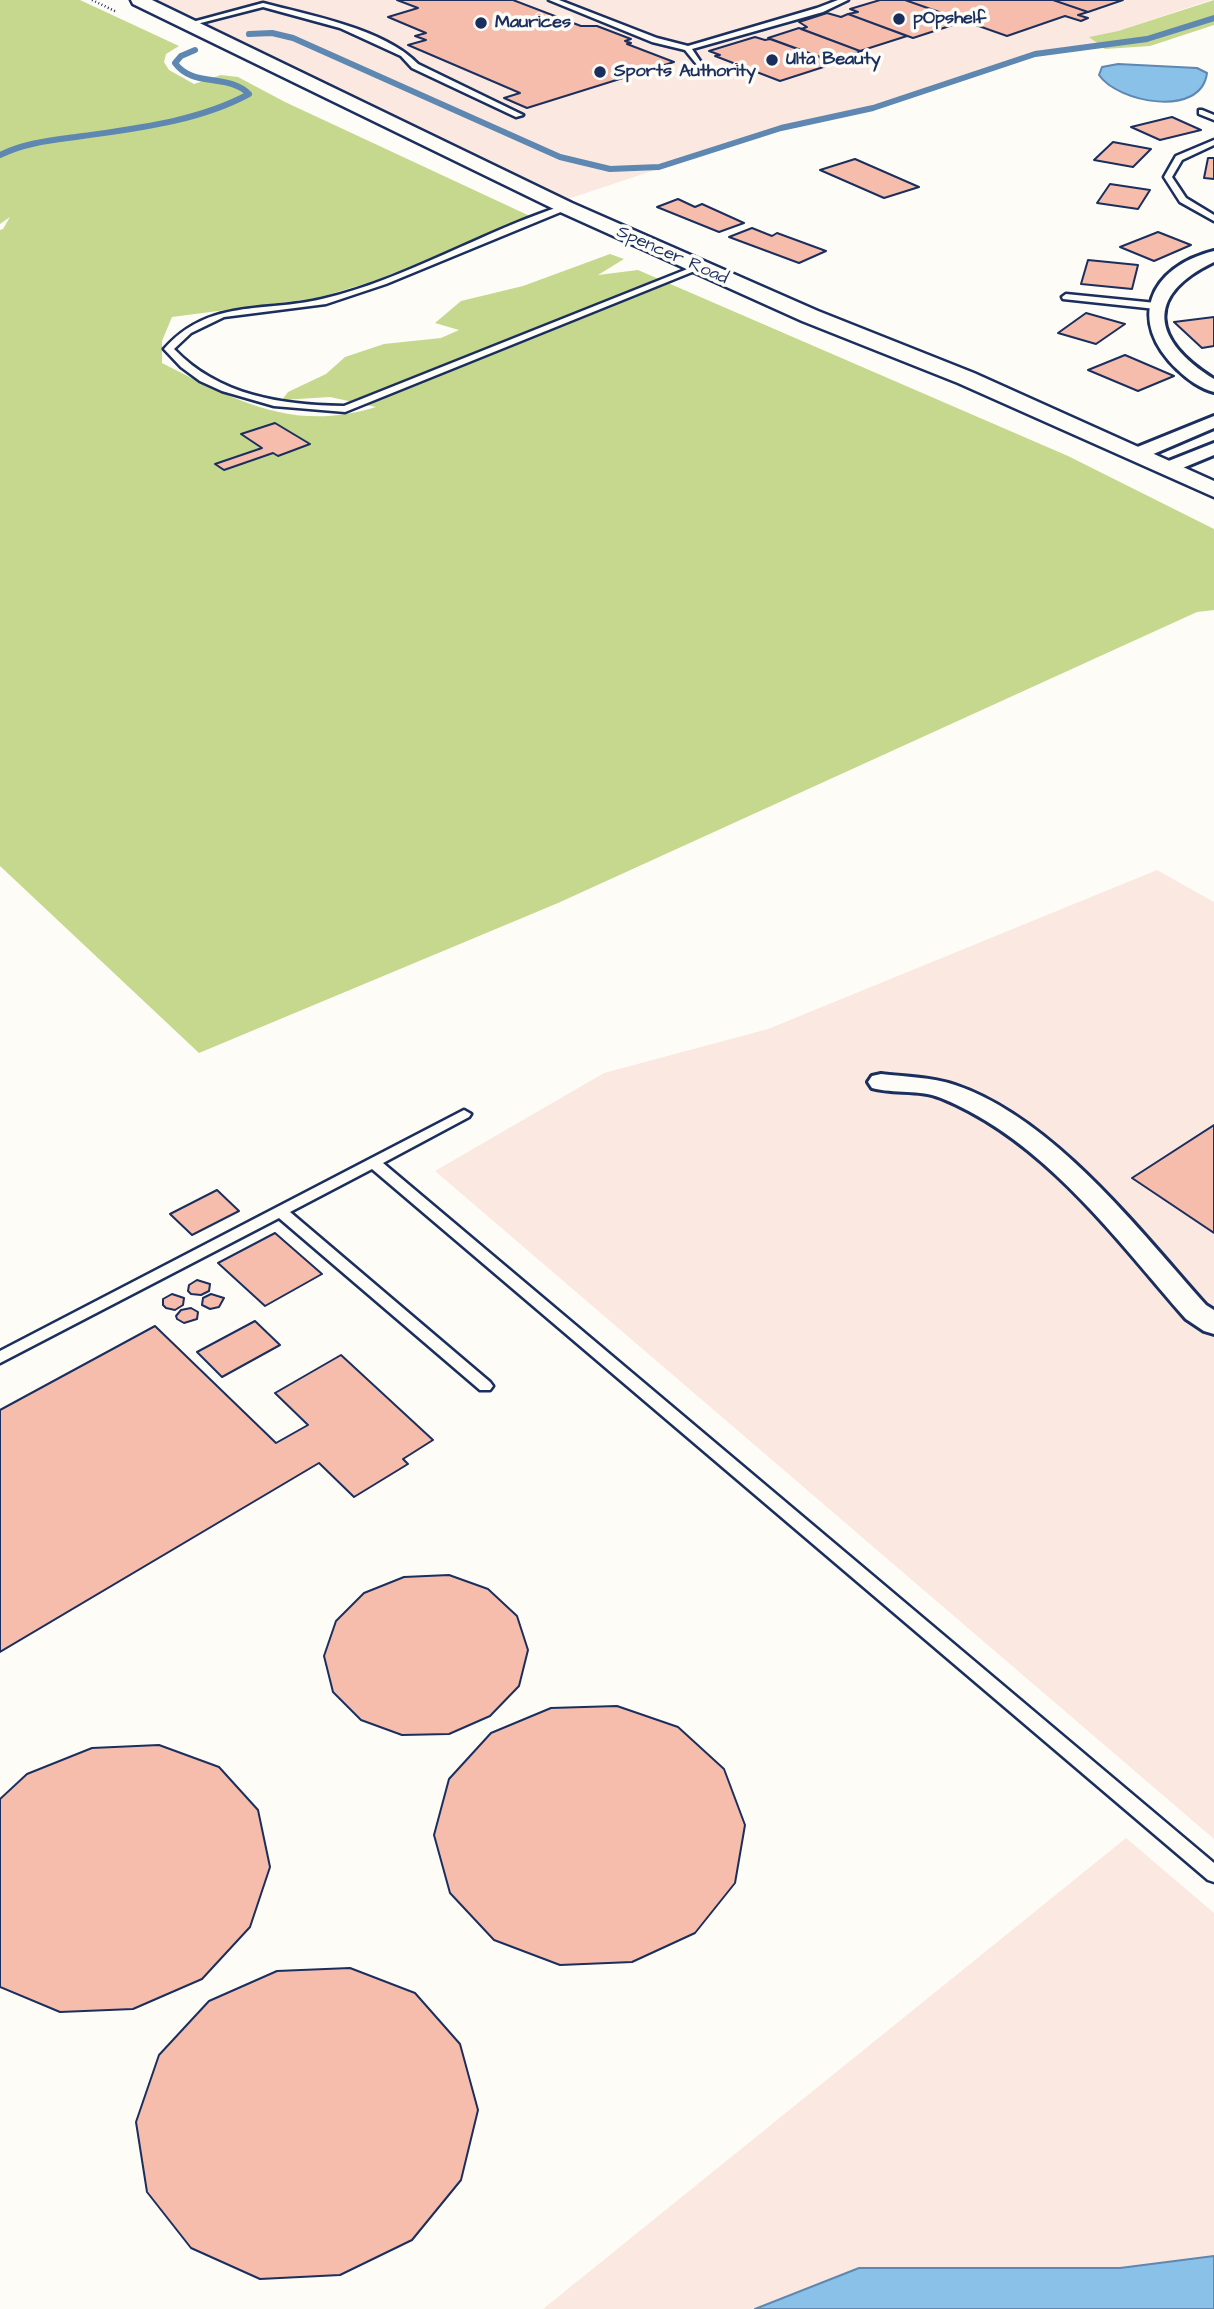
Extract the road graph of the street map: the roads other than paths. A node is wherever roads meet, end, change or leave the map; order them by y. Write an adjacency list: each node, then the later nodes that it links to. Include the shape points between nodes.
1 (139, 0): 4 (street, Spencer Road)
2 (553, 0): 5 (lane, via 655,40)
3 (844, 0): 5 (lane)
4 (189, 24): 8 (lane, via 263,5 343,26); 11 (street, Spencer Road)
5 (688, 48): 6 (lane)
6 (698, 64)
7 (1202, 112): 9 (lane)
8 (519, 115)
9 (1214, 118)
10 (1214, 142): 12 (lane, via 1179,158 1168,177 1183,200)
11 (565, 207): 14 (street, Spencer Road); 14 (lane, via 323,302 222,315 188,331 169,349 181,364 220,386 265,402 313,410 345,409)
12 (1214, 218)
13 (1214, 256): 16 (street, via 1174,279)
14 (698, 268): 20 (street, Spencer Road)
15 (1066, 297): 16 (lane)
16 (1156, 306): 17 (street, via 1154,323 1164,342 1192,372)
17 (1214, 387)
18 (1214, 421): 20 (street)
19 (1214, 448): 21 (street)
20 (1137, 454): 21 (street, Spencer Road)
21 (1168, 468): 22 (street, Spencer Road)
22 (1214, 490)
23 (881, 1082): 27 (street, via 947,1091 1013,1125 1071,1175)
24 (464, 1114): 25 (lane)
25 (374, 1163): 26 (lane); 30 (lane)
26 (280, 1211): 28 (lane); 29 (lane)
27 (1208, 1314)
28 (1, 1357)
29 (485, 1386)
30 (1214, 1874)

